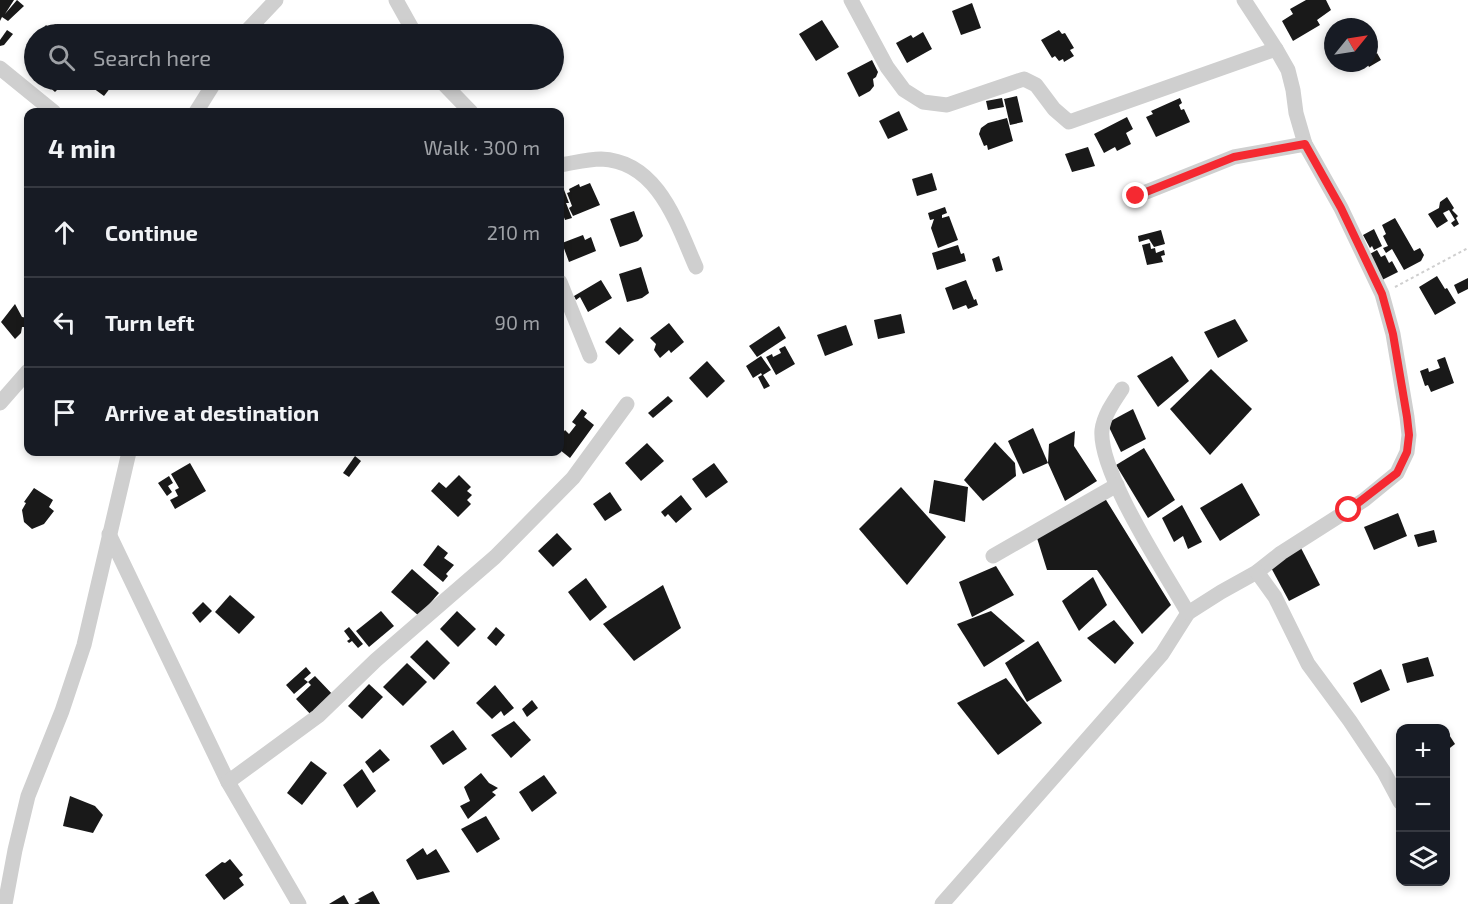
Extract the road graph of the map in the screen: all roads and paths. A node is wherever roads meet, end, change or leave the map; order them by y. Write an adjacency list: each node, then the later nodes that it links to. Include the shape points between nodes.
1 (276, 0): 5 (street)
2 (396, 0): 6 (street)
3 (851, 0): 7 (street, via 887,67 904,90 923,102 947,105 1024,79 1036,85 1069,122)
4 (1244, 0): 7 (street)
5 (253, 24)
6 (409, 24)
7 (1276, 49): 16 (street, via 1288,70)
8 (0, 68): 9 (street)
9 (24, 88)
10 (27, 90): 13 (street)
11 (210, 90): 14 (street)
12 (450, 90): 15 (street)
13 (49, 108)
14 (198, 108)
15 (467, 108)
16 (1305, 144): 18 (street, via 1234,157); 22 (street)
17 (564, 164): 20 (street, via 599,159 616,161 654,184)
18 (1136, 196)
19 (1468, 248): 22 (path)
20 (696, 267)
21 (564, 292): 23 (street)
22 (1382, 294): 32 (street, via 1407,417 1409,435 1403,462 1397,473 1364,500)
23 (590, 356)
24 (24, 376): 26 (street)
25 (1122, 389): 29 (street, via 1111,404 1102,430)
26 (0, 403)
27 (627, 404): 34 (street, via 573,478 495,557 318,716)
28 (128, 456): 30 (street)
29 (1117, 485): 31 (street); 33 (street)
30 (109, 534): 34 (street); 36 (street, via 84,645 28,796)
31 (993, 556)
32 (1257, 572): 33 (street); 35 (street, via 1275,597 1308,664 1356,729)
33 (1188, 613): 38 (street, via 1162,654)
34 (228, 782): 37 (street)
35 (1396, 793)
36 (5, 904)
37 (299, 904)
38 (942, 904)

